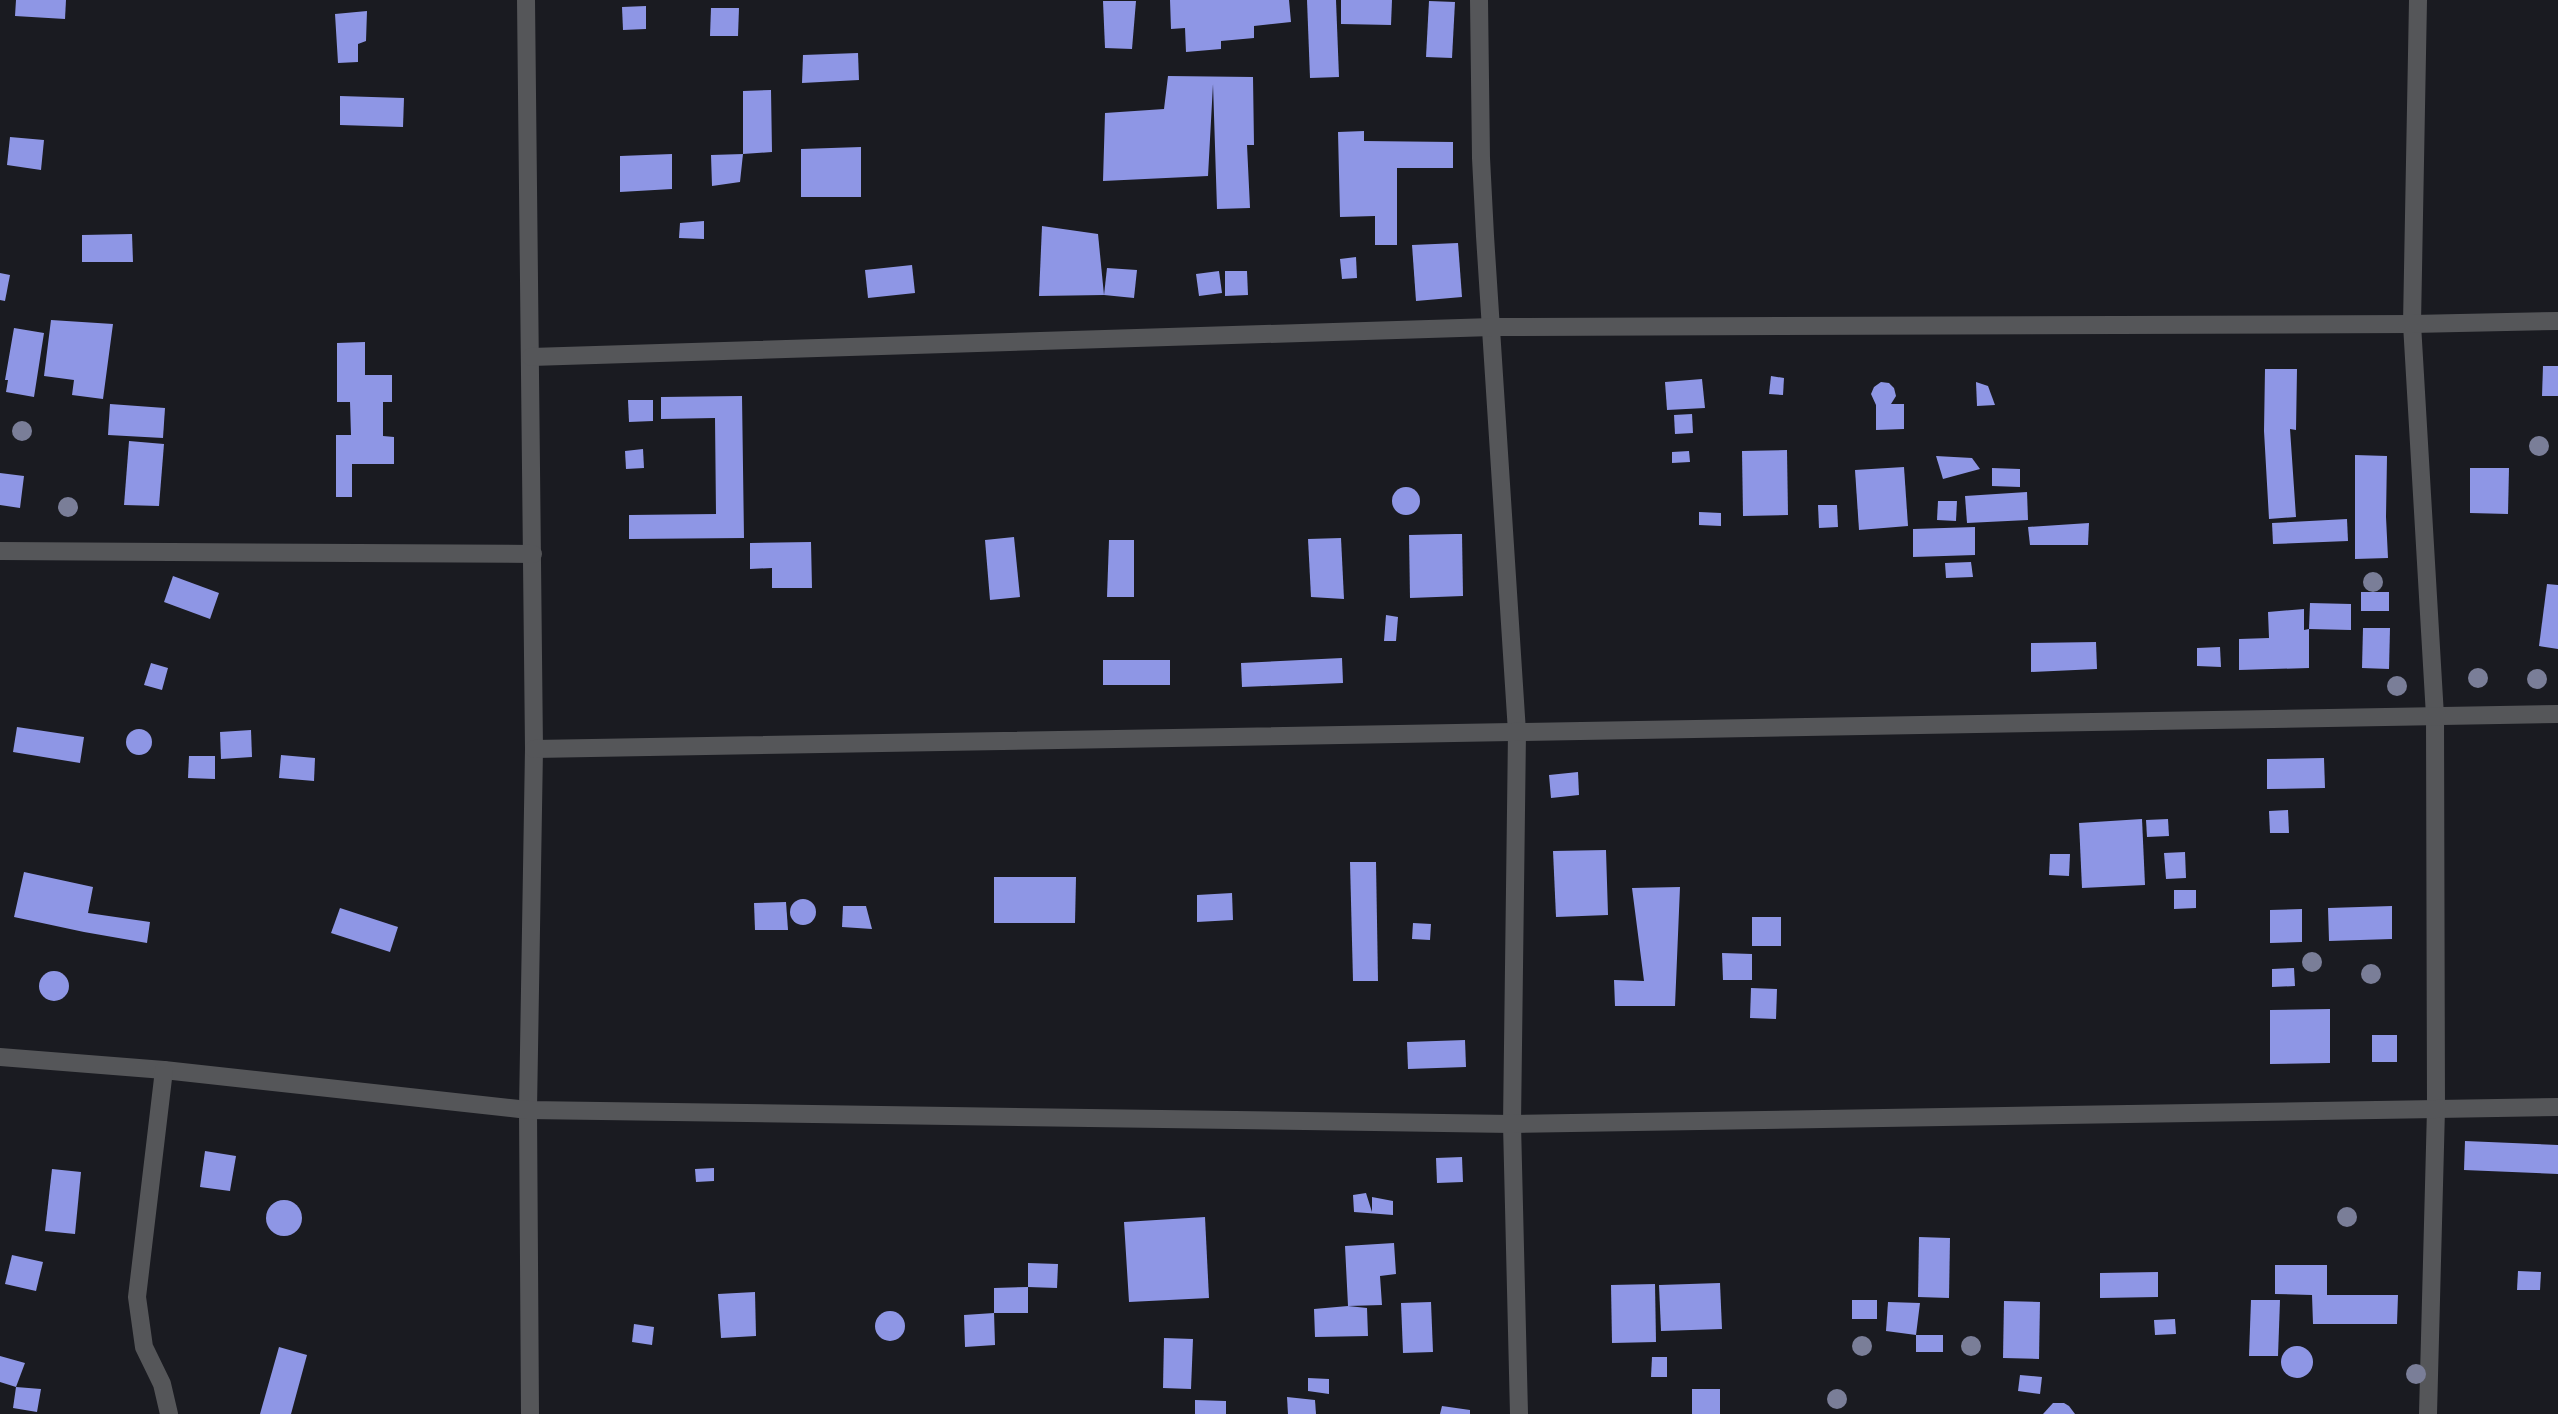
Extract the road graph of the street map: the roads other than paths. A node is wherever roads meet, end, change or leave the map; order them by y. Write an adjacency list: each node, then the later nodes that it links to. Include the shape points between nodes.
1 (526, 0): 7 (street)
2 (1479, 0): 6 (street, via 1481,158)
3 (2418, 0): 5 (street)
4 (2558, 321): 5 (street)
5 (2412, 324): 6 (street); 11 (street)
6 (1492, 327): 7 (street); 12 (street)
7 (531, 357): 9 (street)
8 (0, 551): 9 (street)
9 (533, 554): 13 (street)
10 (2558, 714): 11 (street)
11 (2435, 716): 12 (street); 17 (street)
12 (1517, 732): 13 (street); 19 (street)
13 (534, 750): 18 (street)
14 (0, 1057): 15 (street)
15 (164, 1070): 18 (street); 20 (street, via 137,1297 144,1348 162,1384)
16 (2558, 1107): 17 (street)
17 (2436, 1109): 19 (street); 23 (street)
18 (528, 1110): 19 (street); 21 (street)
19 (1512, 1124): 22 (street)
20 (169, 1414)
21 (530, 1414)
22 (1519, 1414)
23 (2428, 1414)

